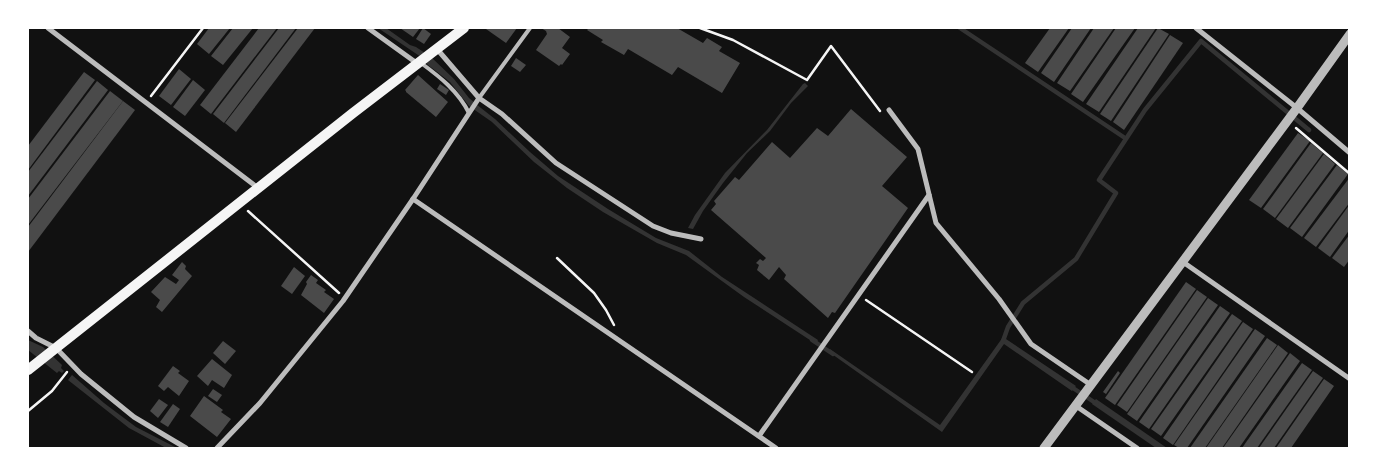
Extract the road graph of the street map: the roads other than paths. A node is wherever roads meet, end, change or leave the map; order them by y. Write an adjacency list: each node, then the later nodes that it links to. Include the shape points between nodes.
1 (48, 28): 14 (street)
2 (368, 28): 8 (street)
3 (464, 28): 7 (main road)
4 (530, 28): 9 (lane)
5 (1196, 28): 10 (street)
6 (1350, 34): 10 (street)
7 (437, 49): 8 (main road); 9 (street)
8 (419, 63): 12 (lane, via 457,93); 14 (main road)
9 (479, 98): 12 (street); 17 (street, via 502,114 556,163 614,202 653,226)
10 (1297, 108): 13 (street); 18 (street)
11 (891, 112): 15 (street, via 918,149)
12 (469, 113): 16 (street)
13 (1350, 154)
14 (259, 188): 20 (main road)
15 (929, 195): 23 (street, via 936,222 1000,299 1031,344); 25 (street)
16 (413, 199): 25 (street); 27 (street, via 345,298 260,403)
17 (701, 239)
18 (1182, 262): 22 (street); 23 (street)
19 (28, 331): 20 (street)
20 (56, 348): 21 (main road); 26 (street, via 81,374 134,417)
21 (28, 370)
22 (1350, 379)
23 (1091, 385): 24 (street)
24 (1076, 406): 29 (street); 30 (street)
25 (759, 436): 28 (street)
26 (186, 448)
27 (217, 448)
28 (776, 448)
29 (1044, 448)
30 (1137, 448)

